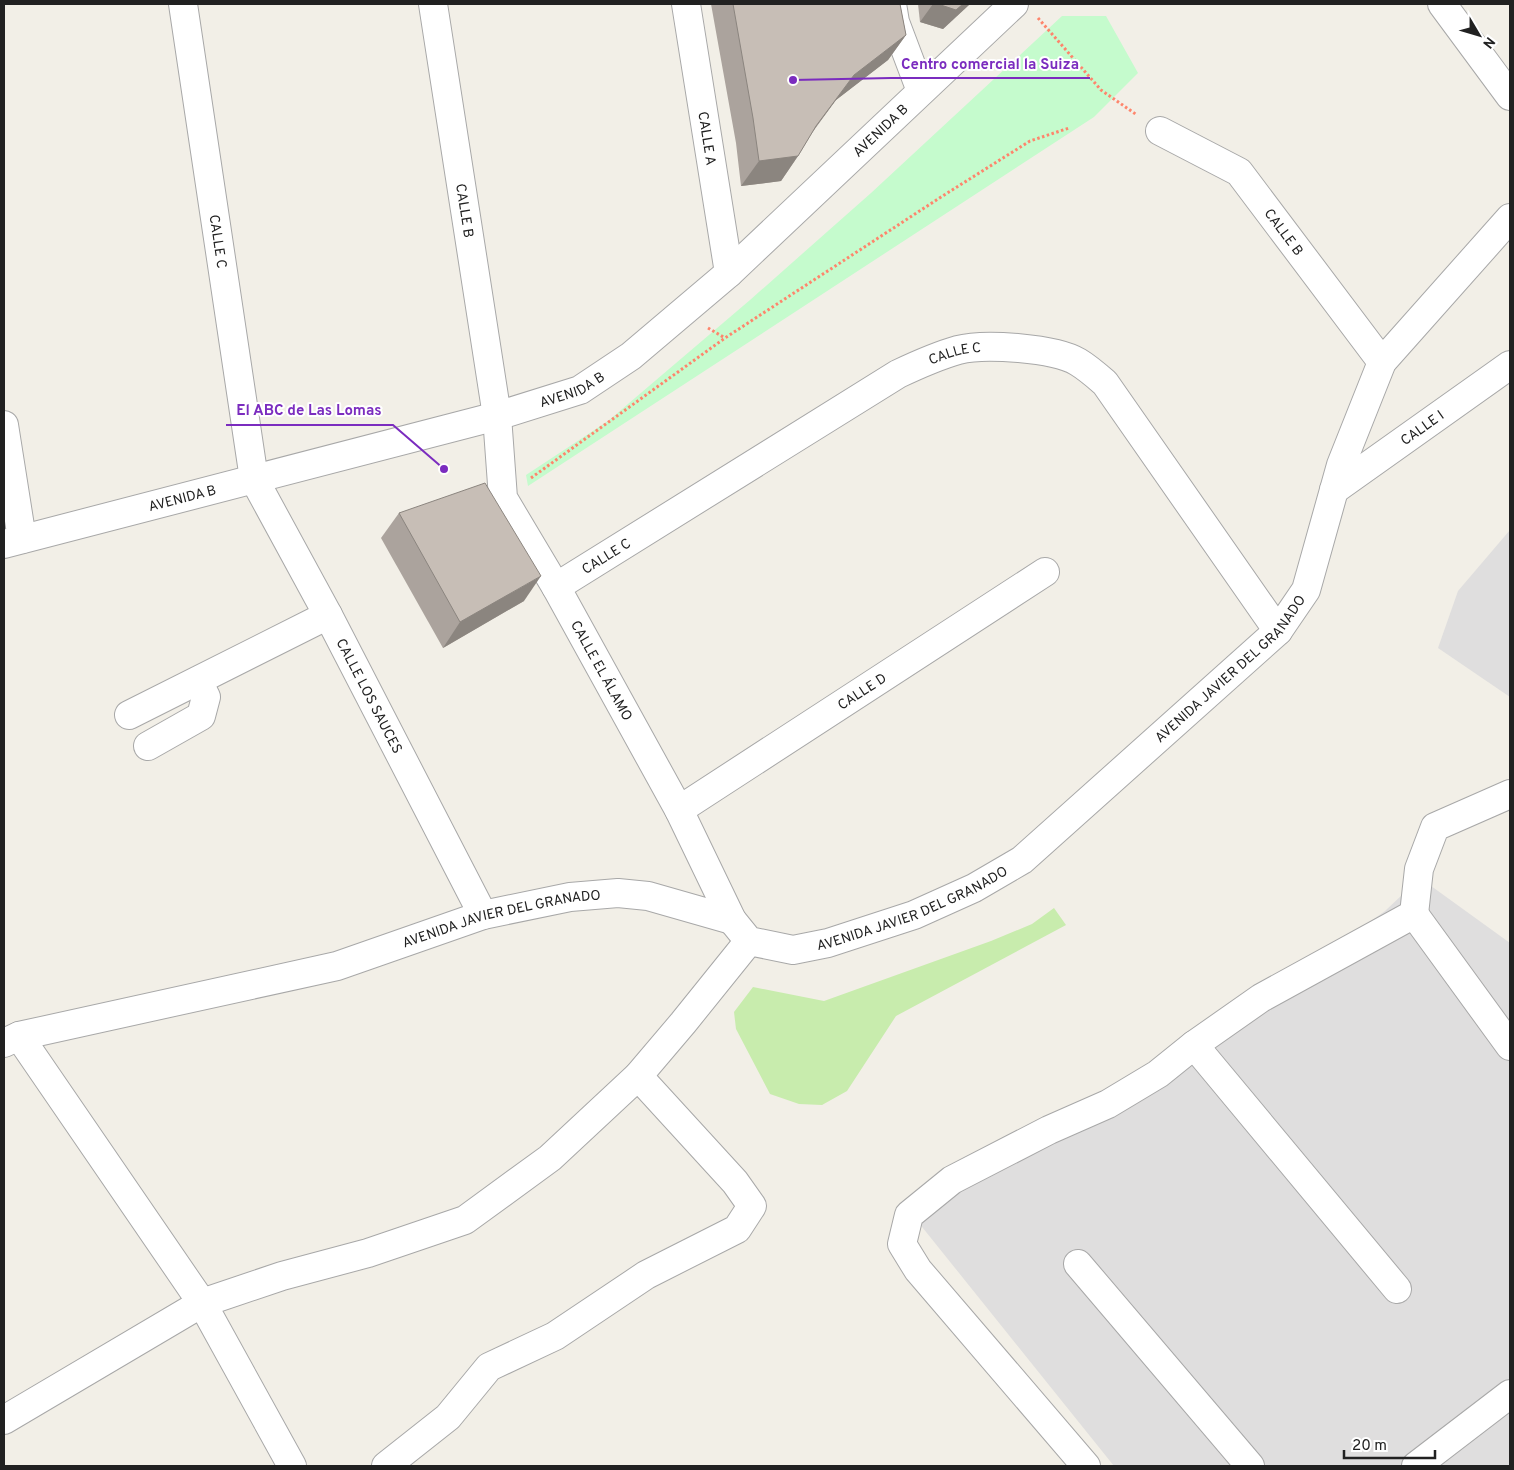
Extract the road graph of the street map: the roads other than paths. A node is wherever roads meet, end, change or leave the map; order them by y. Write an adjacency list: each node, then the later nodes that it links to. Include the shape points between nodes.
1 (183, 4): 16 (street, CALLE C)
2 (433, 4): 14 (street, CALLE B)
3 (686, 4): 11 (street, CALLE A)
4 (892, 4): 7 (street, via 895,22)
5 (1442, 4): 8 (street)
6 (1023, 7): 7 (street, AVENIDA B)
7 (921, 90): 11 (street, AVENIDA B)
8 (1510, 96)
9 (1160, 131): 12 (street, CALLE B, via 1239,172)
10 (1510, 218): 12 (street, AVENIDA JAVIER DEL GRANADO)
11 (729, 273): 14 (street, AVENIDA B, via 631,356 580,390)
12 (1382, 362): 17 (street, AVENIDA JAVIER DEL GRANADO)
13 (1510, 365): 17 (street, CALLE I)
14 (497, 416): 16 (street, AVENIDA B); 20 (street, CALLE EL ÁLAMO, via 503,498)
15 (4, 425): 18 (street)
16 (254, 479): 18 (street, AVENIDA B); 21 (street, CALLE LOS SAUCES)
17 (1334, 490): 22 (street, AVENIDA JAVIER DEL GRANADO, via 1306,590)
18 (13, 542)
19 (1044, 572): 27 (street, CALLE D)
20 (556, 587): 22 (street, CALLE C, via 898,374 960,350 1005,348 1056,352 1078,362 1105,383); 27 (street, CALLE EL ÁLAMO)
21 (328, 615): 23 (street); 29 (street, CALLE LOS SAUCES)
22 (1278, 631): 30 (street, AVENIDA JAVIER DEL GRANADO, via 1022,860 974,888 914,915 828,943 793,950)
23 (198, 680): 24 (street); 25 (street, via 206,698 201,716)
24 (129, 715)
25 (148, 746)
26 (1510, 794): 28 (street, via 1435,827 1419,869)
27 (679, 810): 30 (street, CALLE EL ÁLAMO)
28 (1414, 914): 32 (street, via 1261,998); 33 (street)
29 (483, 915): 30 (street, AVENIDA JAVIER DEL GRANADO, via 570,897 618,893 648,896); 31 (street, AVENIDA JAVIER DEL GRANADO, via 337,966)
30 (740, 930): 34 (street, via 683,1023)
31 (12, 1040): 37 (street)
32 (1194, 1045): 36 (street); 42 (street, via 1158,1074 1108,1104 952,1180 909,1215 902,1244 918,1270)
33 (1510, 1046)
34 (638, 1076): 37 (street, via 550,1158 465,1220); 41 (street, via 735,1182 752,1206 738,1230 646,1275 555,1336 489,1367 448,1417)
35 (1078, 1264): 43 (street)
36 (1396, 1289)
37 (202, 1303): 39 (street); 40 (street)
38 (1510, 1394): 44 (street)
39 (4, 1420)
40 (292, 1466)
41 (386, 1466)
42 (1086, 1466)
43 (1250, 1466)
44 (1416, 1466)

